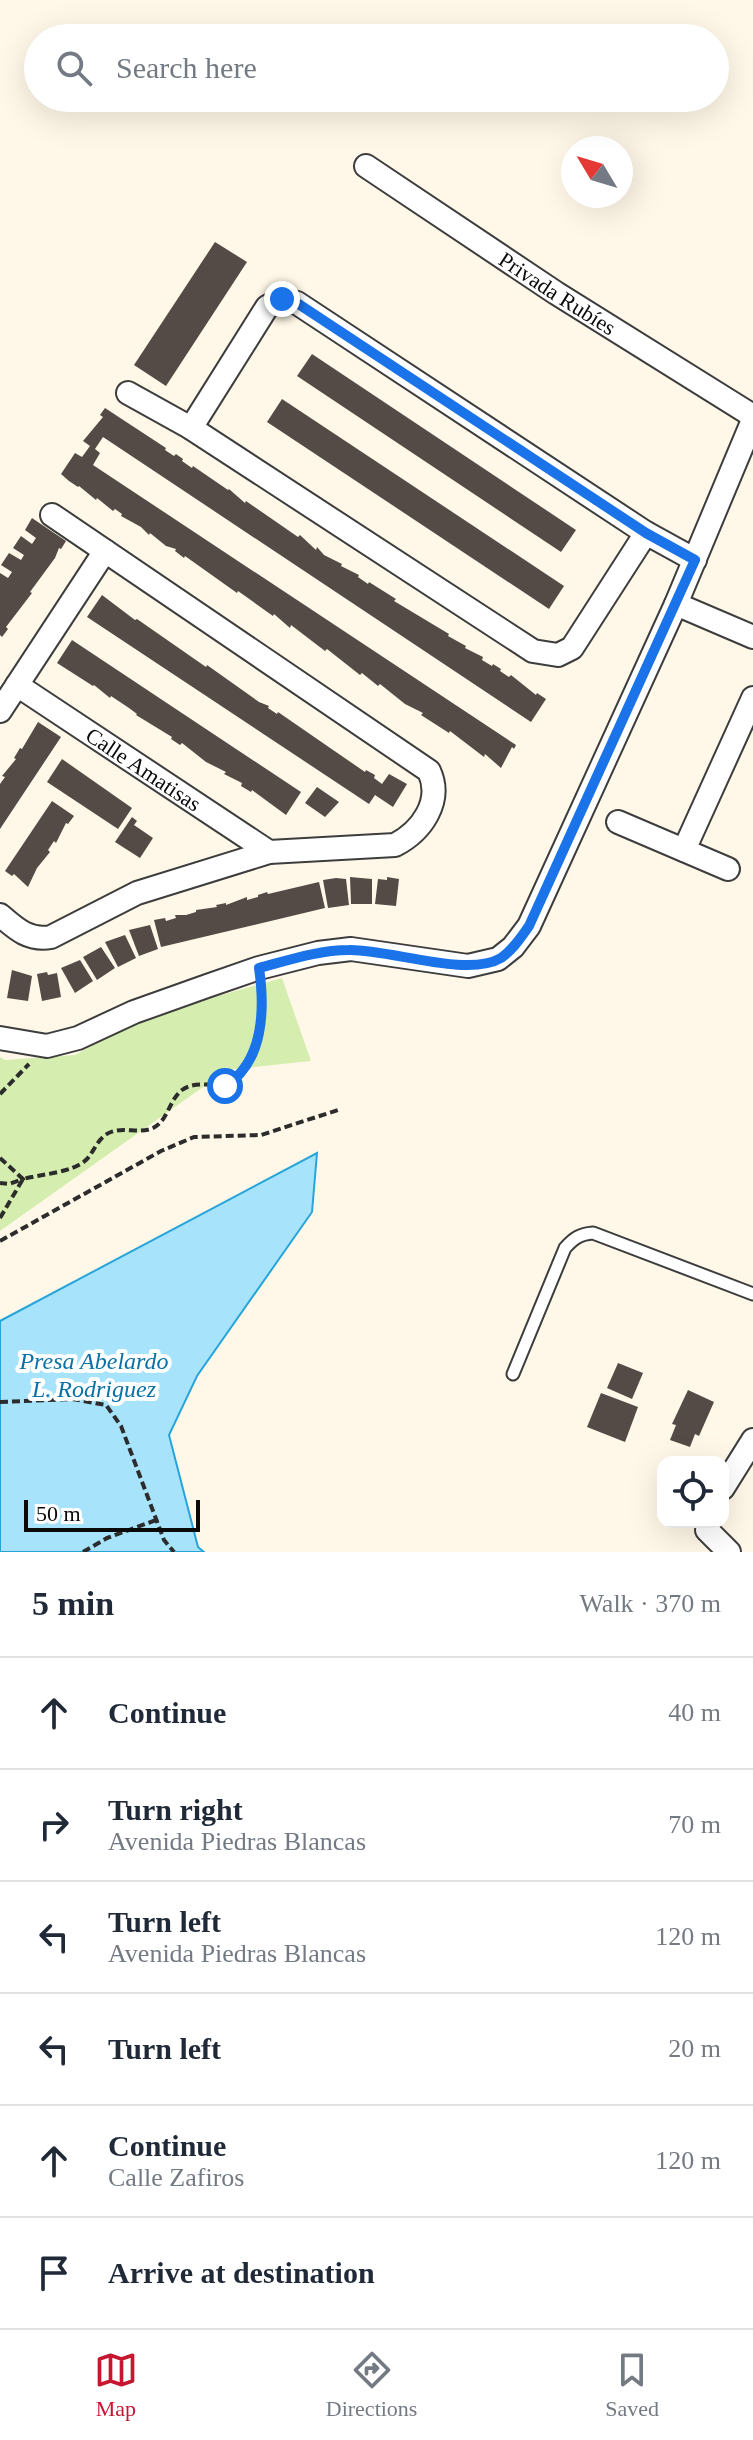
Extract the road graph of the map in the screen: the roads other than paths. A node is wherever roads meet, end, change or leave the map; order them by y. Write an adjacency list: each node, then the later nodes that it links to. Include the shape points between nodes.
1 (366, 166): 3 (street, Privada Rubíes)
2 (128, 393): 4 (street)
3 (753, 418): 8 (street)
4 (191, 428): 6 (street, via 533,651 558,655 572,648); 6 (street, via 267,307 282,299 297,303)
5 (52, 515): 7 (street)
6 (646, 533): 8 (street)
7 (105, 551): 11 (street); 16 (street, via 429,771 435,800 410,837 395,845)
8 (695, 560): 9 (street)
9 (676, 604): 10 (street); 19 (street, via 529,926 498,959 468,966 351,949 318,953 134,1012 78,1038 47,1046)
10 (753, 637)
11 (17, 685): 13 (street); 16 (street, Calle Amatisas)
12 (753, 698): 15 (street)
13 (0, 711)
14 (618, 822): 15 (street)
15 (684, 850): 17 (street)
16 (269, 852): 18 (street, via 137,893 51,937 19,932)
17 (728, 869)
18 (0, 915)
19 (0, 1038)
20 (753, 1294): 21 (lane, via 593,1233 583,1234 565,1248)
21 (513, 1374)
22 (753, 1440): 23 (street)
23 (729, 1478)
24 (707, 1528): 26 (street)
25 (710, 1528): 27 (street)
26 (701, 1552)
27 (729, 1552)

